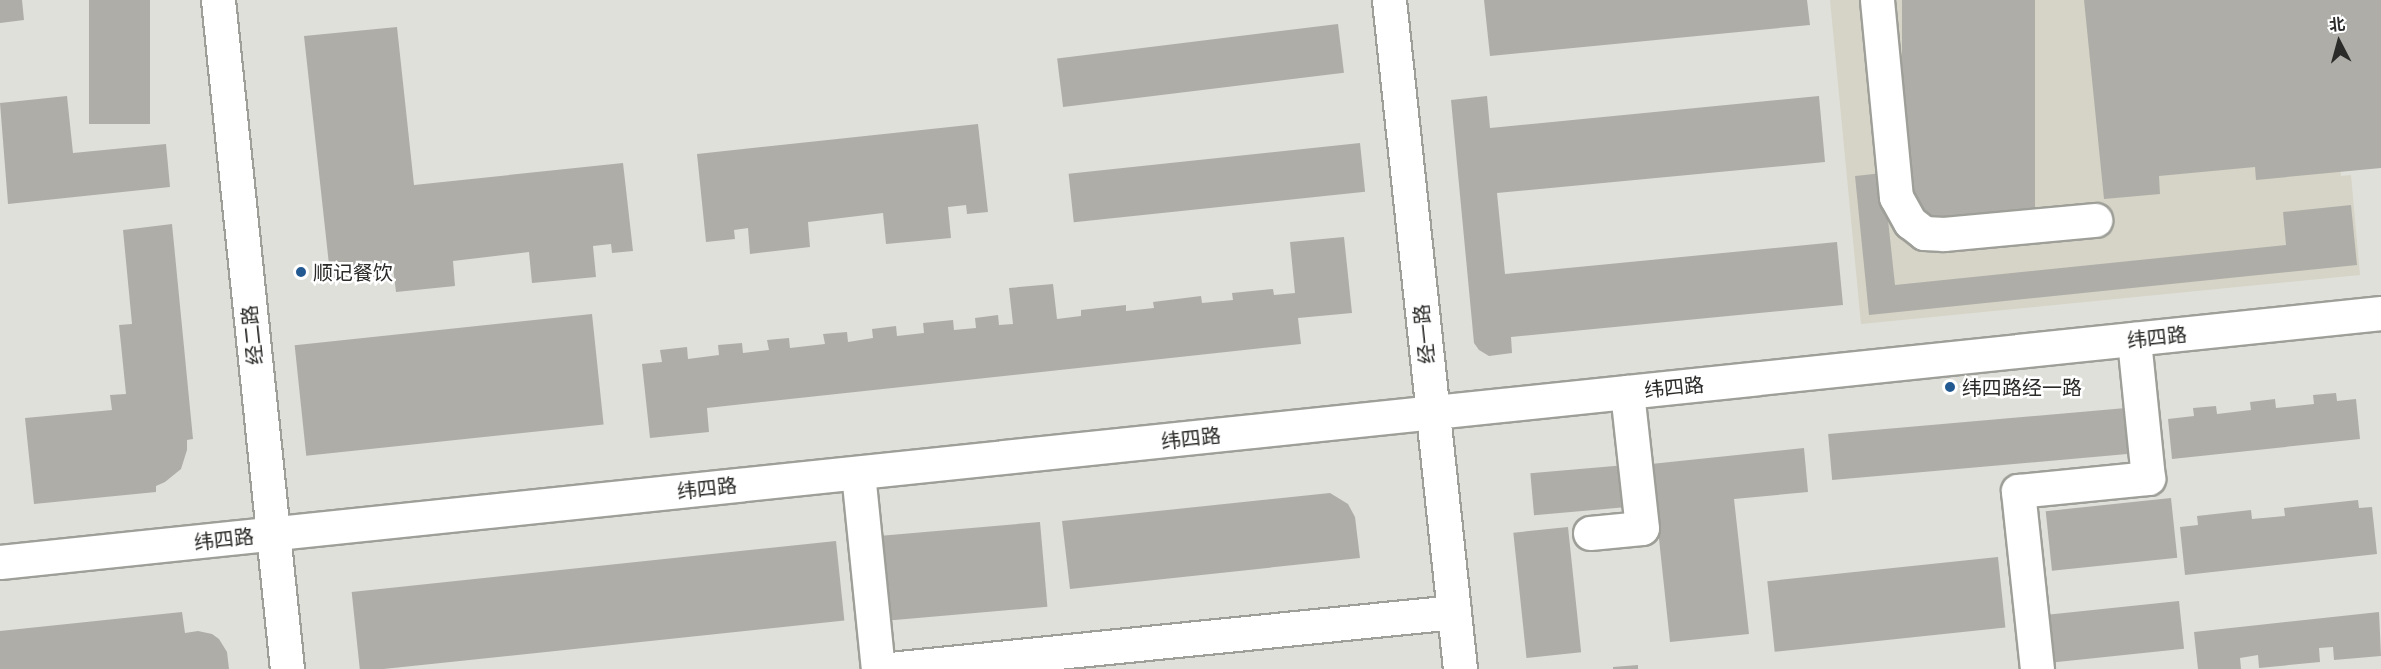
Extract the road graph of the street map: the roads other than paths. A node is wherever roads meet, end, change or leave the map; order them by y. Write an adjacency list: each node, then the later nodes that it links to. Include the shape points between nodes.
1 (218, 0): 11 (street, 经二路)
2 (1389, 0): 8 (street, 经一路)
3 (1877, 0): 4 (street, via 1896,197 1910,222 1924,233 1944,234)
4 (2095, 220)
5 (2381, 313): 6 (street, 纬四路)
6 (2134, 339): 7 (street, 纬四路); 18 (street, via 2148,478 2018,491)
7 (1627, 392): 8 (street, 纬四路); 10 (street, via 1642,528)
8 (1433, 412): 9 (street, 纬四路); 13 (street, 经一路)
9 (858, 473): 11 (street, 纬四路); 15 (street)
10 (1590, 533)
11 (273, 534): 12 (street, 纬四路); 14 (street, 经二路)
12 (0, 562)
13 (1454, 612): 16 (street); 17 (street, 经一路)
14 (287, 669)
15 (878, 669)
16 (890, 669)
17 (1460, 669)
18 (2037, 669)

